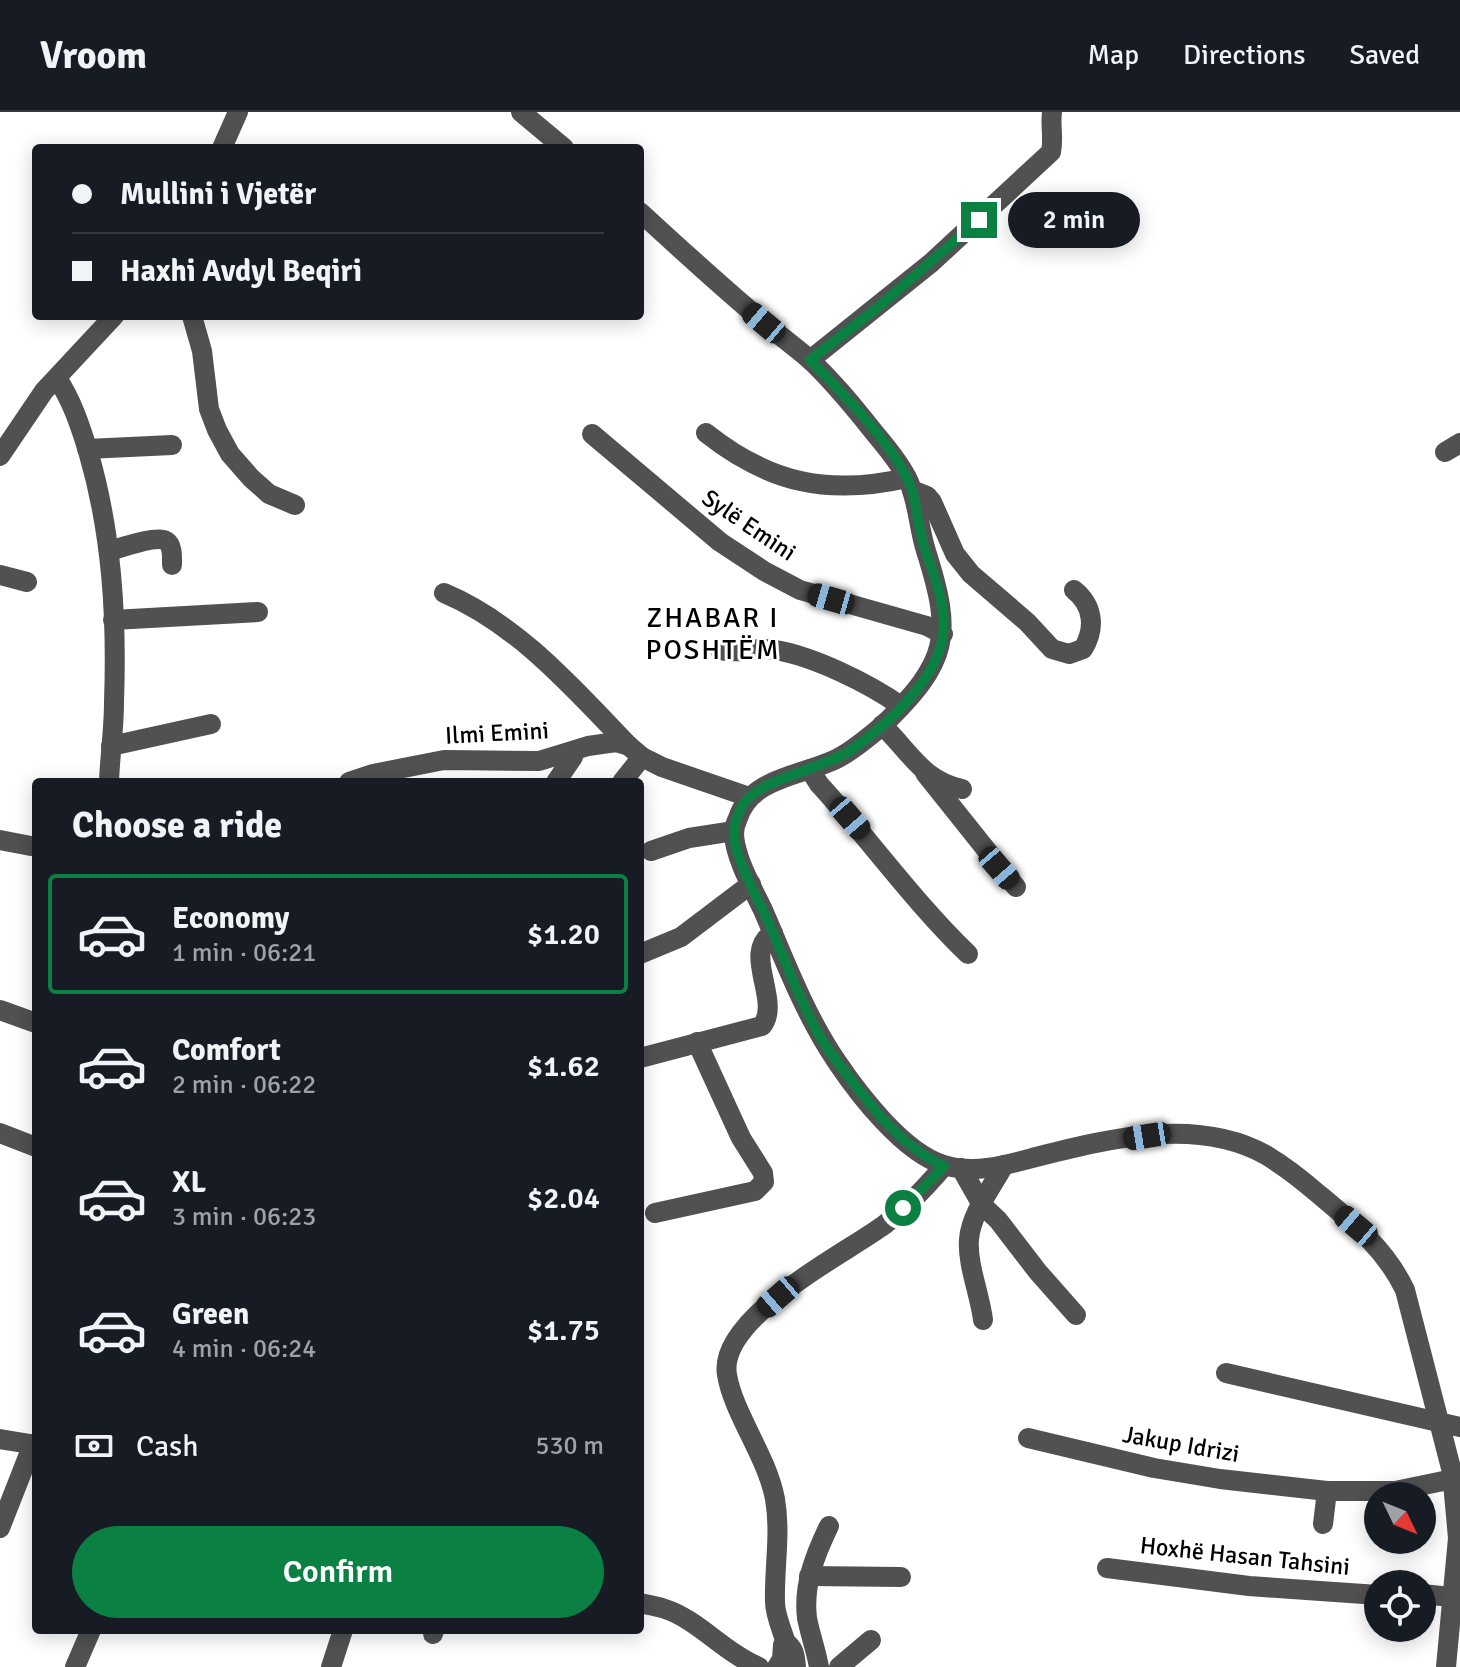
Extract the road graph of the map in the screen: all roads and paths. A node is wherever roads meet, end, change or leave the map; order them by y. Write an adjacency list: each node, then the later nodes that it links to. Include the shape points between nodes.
1 (238, 112): 4 (street)
2 (521, 112): 5 (street)
3 (1052, 112): 9 (street, via 1051,152 931,263)
4 (224, 144)
5 (559, 144)
6 (644, 216): 9 (street)
7 (110, 320): 10 (street)
8 (193, 320): 17 (street, via 209,409 230,454 269,494)
9 (810, 360): 16 (street, via 847,398)
10 (57, 378): 14 (street, via 76,412); 15 (street)
11 (706, 433): 16 (street, via 760,469 794,481)
12 (592, 434): 26 (street, Sylë Emini, via 720,542 764,571 800,590)
13 (172, 445): 14 (street)
14 (87, 449): 18 (street)
15 (0, 456)
16 (909, 484): 22 (street, via 932,502 955,554 971,574 1052,649 1069,654 1083,649 1092,628 1086,602); 26 (street, via 939,593)
17 (295, 505)
18 (109, 551): 19 (street, via 157,539 171,547); 25 (street)
19 (172, 565)
20 (0, 575): 21 (street)
21 (27, 582)
22 (1074, 590)
23 (444, 593): 33 (street, via 472,605 517,637)
24 (258, 612): 25 (street)
25 (113, 620): 31 (street)
26 (943, 634): 28 (street, via 936,661)
27 (720, 650): 28 (street, via 740,654 774,649 806,658)
28 (901, 706): 30 (street)
29 (211, 724): 31 (street)
30 (882, 725): 34 (street, via 839,757); 35 (street)
31 (111, 746): 36 (street)
32 (573, 752): 33 (street, Ilmi Emini, via 610,742); 37 (street, Ilmi Emini, via 539,761 444,760); 38 (street)
33 (635, 752): 39 (street); 41 (street, Ilmi Emini, via 702,783)
34 (810, 770): 41 (street); 50 (street)
35 (925, 773): 40 (street); 47 (street)
36 (109, 778)
37 (361, 778)
38 (559, 778)
39 (624, 778)
40 (962, 789)
41 (749, 797): 42 (street)
42 (734, 831): 45 (street); 46 (street)
43 (0, 840): 44 (street)
44 (31, 846)
45 (651, 851)
46 (751, 884): 48 (street); 49 (street, via 681,937)
47 (1016, 887)
48 (773, 933): 53 (street, via 762,945 766,1022); 58 (street, via 803,1003 840,1066 910,1146)
49 (644, 952)
50 (968, 954)
51 (0, 1010): 52 (street)
52 (32, 1022)
53 (697, 1042): 54 (street); 60 (street, via 764,1182 755,1191)
54 (644, 1057)
55 (0, 1133): 56 (street)
56 (32, 1145)
57 (1004, 1165): 58 (street); 59 (street); 64 (street, via 1093,1144 1168,1134 1219,1138 1264,1154 1356,1226 1394,1267)
58 (953, 1167): 59 (street); 86 (street, via 883,1225 778,1297 739,1336 729,1354 733,1391 775,1499 775,1605)
59 (982, 1205): 61 (street); 62 (street, via 969,1237)
60 (655, 1213)
61 (1076, 1315)
62 (983, 1320)
63 (1226, 1373): 64 (street)
64 (1451, 1425): 70 (street)
65 (1028, 1438): 71 (street, Jakup Idrizi, via 1154,1468)
66 (0, 1439): 67 (street)
67 (32, 1445)
68 (32, 1450): 74 (street)
69 (1460, 1452): 70 (street)
70 (1453, 1476): 71 (street, Jakup Idrizi, via 1395,1491); 75 (street)
71 (1327, 1491): 72 (street)
72 (1323, 1524)
73 (829, 1526): 77 (street)
74 (0, 1528)
75 (1459, 1538): 81 (street)
76 (1107, 1568): 79 (street, Hoxhë Hasan Tahsini)
77 (809, 1576): 78 (street); 92 (street, via 806,1605)
78 (901, 1577)
79 (1364, 1594)
80 (1436, 1595): 81 (street)
81 (1451, 1597): 94 (street)
82 (644, 1604): 89 (street, via 667,1609)
83 (89, 1634): 87 (street)
84 (342, 1634): 88 (street)
85 (871, 1640): 93 (street)
86 (786, 1643): 90 (street); 91 (street)
87 (75, 1667)
88 (331, 1667)
89 (759, 1667)
90 (777, 1667)
91 (796, 1667)
92 (819, 1667)
93 (839, 1667)
94 (1446, 1667)

